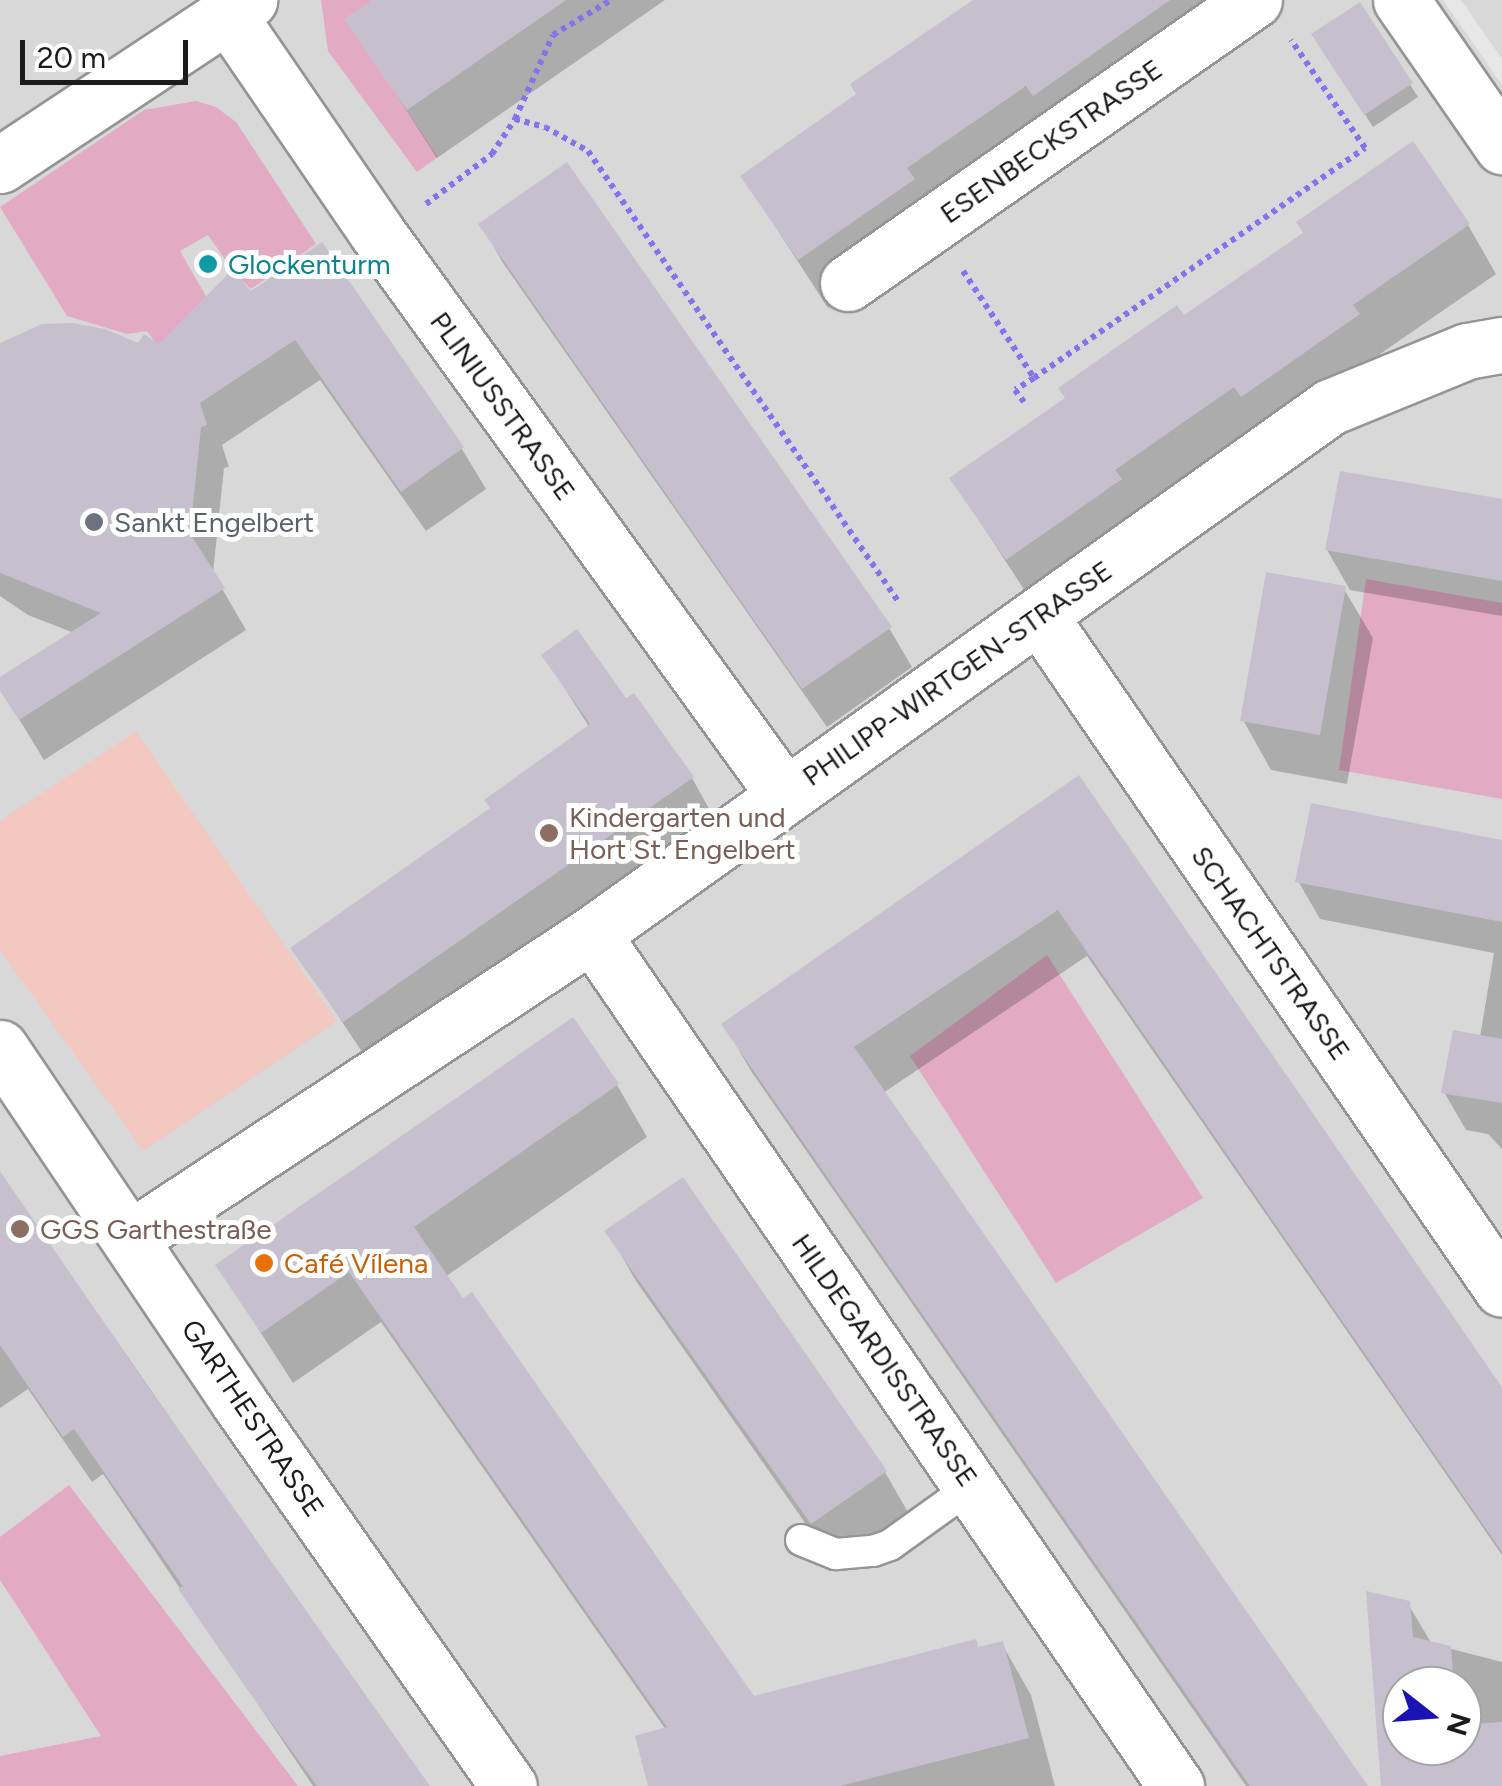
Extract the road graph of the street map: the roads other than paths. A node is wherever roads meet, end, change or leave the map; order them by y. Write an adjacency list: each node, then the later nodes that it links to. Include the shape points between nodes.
1 (1401, 0): 4 (street)
2 (238, 7): 5 (street); 9 (street, PLINIUSSTRASSE, via 378,234)
3 (1270, 16): 6 (street, ESENBECKSTRASSE)
4 (1502, 146)
5 (0, 165)
6 (848, 282)
7 (1502, 346): 8 (street, PHILIPP-WIRTGEN-STRASSE, via 1467,351 1330,407)
8 (1040, 617): 9 (street, PHILIPP-WIRTGEN-STRASSE); 13 (street, SCHACHTSTRASSE)
9 (784, 794): 10 (street, PHILIPP-WIRTGEN-STRASSE)
10 (592, 934): 12 (street, PHILIPP-WIRTGEN-STRASSE); 14 (street, HILDEGARDISSTRASSE)
11 (0, 1048): 12 (street, GARTHESTRASSE)
12 (132, 1238): 16 (street, GARTHESTRASSE, via 238,1402)
13 (1502, 1289)
14 (972, 1486): 15 (lane, via 873,1551 836,1554); 17 (street, HILDEGARDISSTRASSE)
15 (801, 1540)
16 (509, 1786)
17 (1176, 1786)

